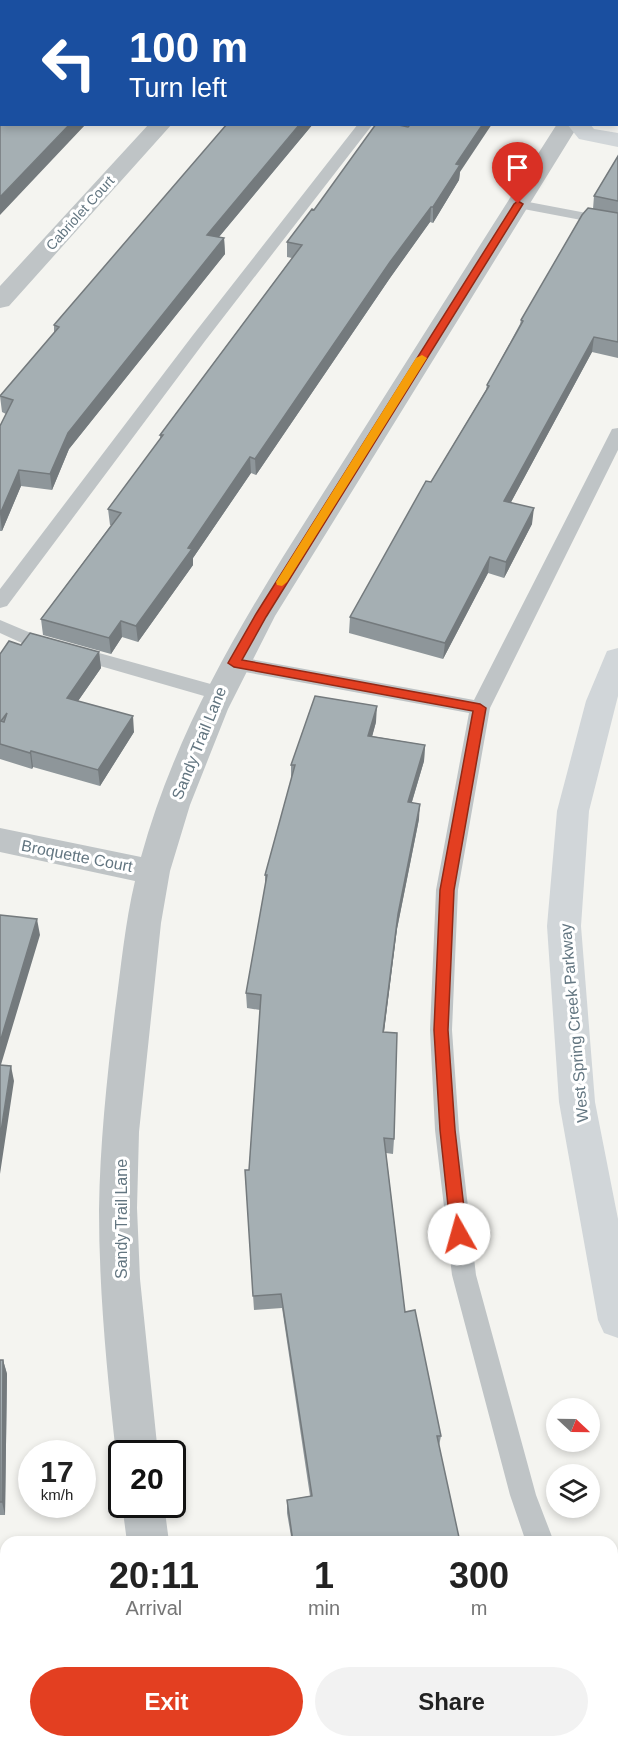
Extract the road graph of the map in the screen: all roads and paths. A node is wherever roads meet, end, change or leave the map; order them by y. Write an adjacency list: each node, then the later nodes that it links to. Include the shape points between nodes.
1 (159, 126): 8 (street, Cabriolet Court)
2 (364, 126): 10 (lane)
3 (567, 126): 6 (street, Sandy Trail Lane)
4 (580, 126): 5 (main road, via 587,134)
5 (618, 140)
6 (518, 204): 7 (lane); 13 (street, Sandy Trail Lane)
7 (618, 223)
8 (0, 301)
9 (618, 433): 15 (lane)
10 (0, 602)
11 (0, 626): 14 (lane, via 31,640)
12 (618, 658): 18 (main road, West Spring Creek Parkway, via 601,701 573,811 564,926 577,1102)
13 (234, 663): 14 (street, Sandy Trail Lane); 15 (lane)
14 (218, 693): 17 (street, Sandy Trail Lane, via 173,806)
15 (480, 708): 22 (lane, via 447,890 441,1030 447,1130 464,1275)
16 (0, 840): 17 (street, Broquette Court)
17 (154, 872): 19 (street, Sandy Trail Lane, via 136,978 119,1173 120,1277)
18 (618, 1320)
19 (135, 1440)
20 (145, 1518): 21 (street)
21 (147, 1536)
22 (538, 1536)

